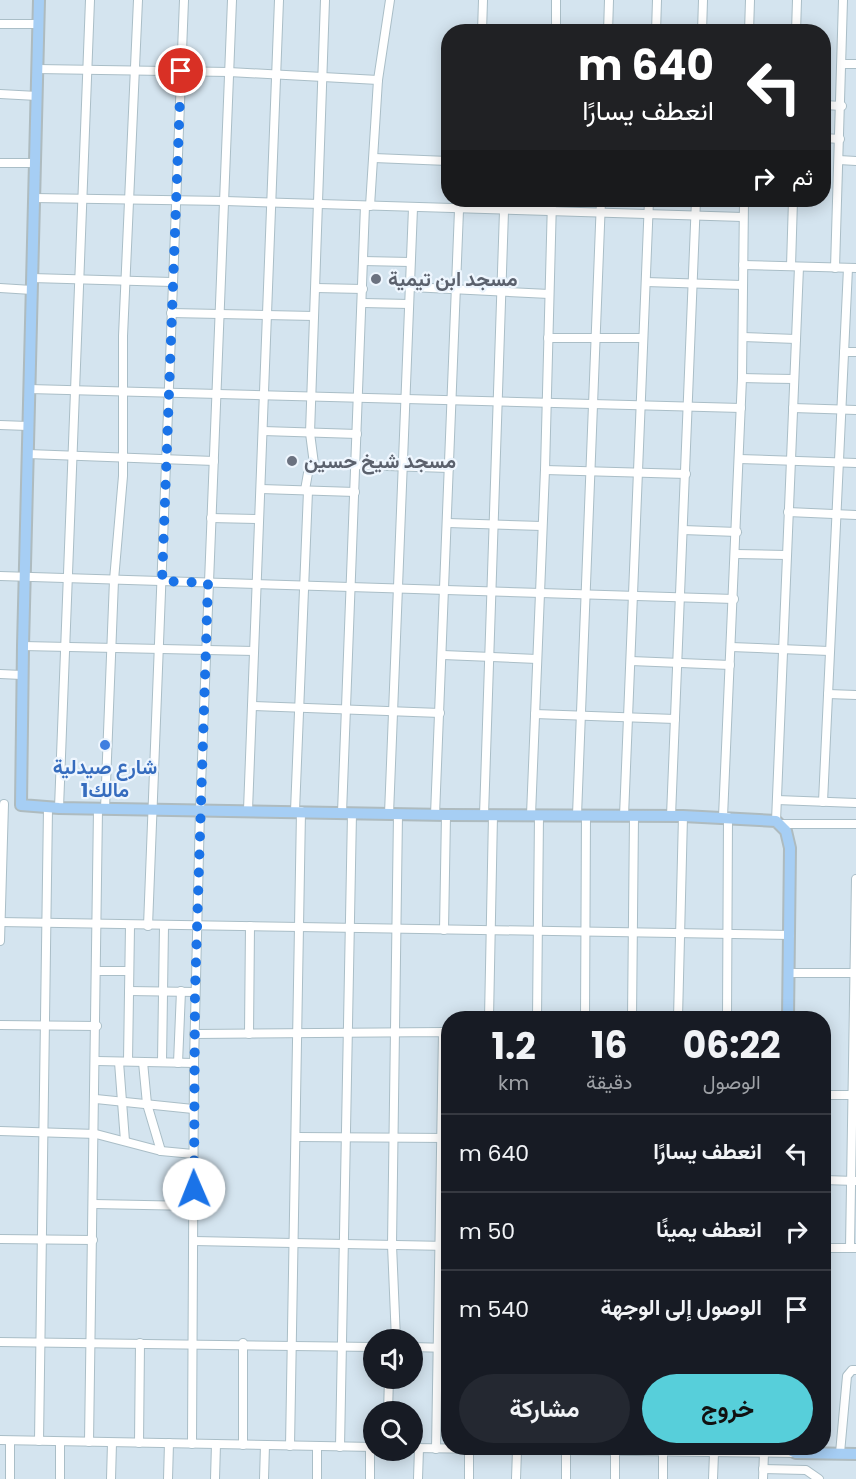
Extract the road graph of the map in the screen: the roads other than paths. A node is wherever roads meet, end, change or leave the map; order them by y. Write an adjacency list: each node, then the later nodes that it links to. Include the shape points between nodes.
1 (39, 0): 18 (main road)
2 (90, 0): 29 (street)
3 (138, 0): 30 (street)
4 (184, 0): 31 (street)
5 (232, 0): 32 (street)
6 (279, 0): 33 (street)
7 (325, 0): 34 (street)
8 (390, 0): 35 (street)
9 (483, 0): 19 (street)
10 (556, 0): 20 (street)
11 (609, 0): 21 (street)
12 (657, 0): 22 (street)
13 (703, 0): 23 (street)
14 (750, 0): 24 (street)
15 (797, 0): 25 (street)
16 (843, 0): 26 (street)
17 (0, 24): 18 (street)
18 (38, 24): 28 (main road)
19 (482, 24)
20 (556, 24)
21 (608, 24)
22 (656, 24)
23 (702, 24)
24 (749, 24)
25 (796, 24)
26 (843, 64): 27 (street); 39 (street)
27 (856, 64)
28 (37, 69): 29 (street); 37 (main road)
29 (88, 70): 30 (street); 48 (street)
30 (134, 70): 31 (street); 50 (street)
31 (181, 71): 32 (street); 51 (street)
32 (230, 72): 33 (street); 52 (street)
33 (275, 74): 34 (street); 53 (street)
34 (321, 75): 35 (street); 54 (street)
35 (378, 80): 42 (street)
36 (0, 94): 37 (street)
37 (37, 96): 47 (main road)
38 (831, 105): 39 (street)
39 (842, 106): 41 (street)
40 (831, 138): 41 (street)
41 (840, 139): 43 (street)
42 (374, 158): 44 (street); 55 (street)
43 (839, 160): 45 (street); 74 (street)
44 (441, 161)
45 (856, 161)
46 (0, 163): 47 (street)
47 (34, 163): 49 (main road)
48 (82, 197): 49 (street); 50 (street); 76 (street)
49 (34, 198): 80 (main road)
50 (129, 199): 51 (street); 77 (street)
51 (176, 200): 52 (street); 78 (street)
52 (225, 201): 53 (street); 93 (street)
53 (271, 202): 54 (street); 94 (street)
54 (318, 203): 55 (street); 85 (street)
55 (368, 206): 62 (street); 70 (street)
56 (552, 207): 65 (street)
57 (601, 207): 66 (street)
58 (649, 207): 67 (street)
59 (696, 207): 68 (street)
60 (744, 207): 69 (street)
61 (793, 207): 73 (street)
62 (412, 208): 63 (street); 71 (street)
63 (459, 210): 64 (street); 87 (street)
64 (504, 211): 65 (street); 88 (street)
65 (552, 211): 66 (street); 89 (street)
66 (601, 212): 67 (street); 98 (street)
67 (649, 213): 68 (street); 79 (street)
68 (696, 214): 69 (street); 81 (street)
69 (743, 217): 72 (street)
70 (363, 261): 71 (street); 86 (street)
71 (410, 262): 83 (street)
72 (743, 265): 73 (street); 82 (street)
73 (795, 267): 74 (street); 100 (street)
74 (835, 268): 75 (street)
75 (852, 268): 101 (street)
76 (80, 279): 77 (street); 80 (street); 106 (street)
77 (126, 281): 78 (street); 107 (street)
78 (172, 282): 92 (street)
79 (646, 282): 81 (street); 99 (street)
80 (32, 284): 84 (street); 105 (main road)
81 (692, 284): 82 (street); 119 (street)
82 (742, 285): 96 (street)
83 (411, 287): 87 (street); 91 (street)
84 (0, 288)
85 (316, 288): 86 (street); 95 (street)
86 (363, 289): 90 (street)
87 (457, 290): 88 (street); 114 (street)
88 (503, 293): 89 (street); 115 (street)
89 (549, 294): 97 (street)
90 (363, 303): 91 (street); 112 (street)
91 (409, 304): 113 (street)
92 (171, 313): 93 (street); 108 (street)
93 (219, 314): 94 (street); 109 (street)
94 (267, 315): 95 (street); 110 (street)
95 (314, 316): 111 (street)
96 (743, 337): 100 (street); 103 (street)
97 (548, 338): 98 (street); 116 (street)
98 (595, 338): 99 (street); 117 (street)
99 (643, 338): 118 (street)
100 (796, 339): 104 (street)
101 (844, 352): 102 (street); 122 (street)
102 (856, 352)
103 (742, 378): 104 (street); 120 (street)
104 (794, 379): 121 (street)
105 (29, 389): 106 (street); 125 (main road)
106 (75, 390): 107 (street); 130 (street)
107 (123, 392): 108 (street); 131 (street)
108 (169, 393): 109 (street); 133 (street)
109 (216, 394): 110 (street); 134 (street)
110 (265, 396): 111 (street); 126 (street)
111 (312, 397): 112 (street); 127 (street)
112 (358, 398): 113 (street); 128 (street)
113 (405, 400): 114 (street); 139 (street)
114 (452, 402): 115 (street); 140 (street)
115 (500, 403): 116 (street); 154 (street)
116 (547, 405): 117 (street); 141 (street)
117 (594, 405): 118 (street); 142 (street)
118 (642, 406): 119 (street); 143 (street)
119 (689, 407): 120 (street); 144 (street)
120 (741, 408): 132 (street)
121 (794, 408): 122 (street); 135 (street)
122 (842, 410): 123 (street); 136 (street)
123 (856, 410)
124 (0, 425): 125 (street)
125 (28, 426): 129 (main road)
126 (263, 431): 127 (street); 145 (street)
127 (310, 433): 128 (street); 146 (street, via 314,464 308,473)
128 (357, 434): 138 (street)
129 (28, 454): 130 (street); 161 (main road)
130 (73, 456): 131 (street); 162 (street)
131 (123, 458): 133 (street); 163 (street)
132 (739, 459): 135 (street); 157 (street)
133 (167, 460): 134 (street); 164 (street)
134 (214, 461): 151 (street)
135 (791, 461): 136 (street); 148 (street)
136 (838, 463): 137 (street); 149 (street)
137 (856, 463)
138 (356, 465): 139 (street); 147 (street)
139 (402, 466): 140 (street); 169 (street)
140 (449, 468): 153 (street)
141 (545, 470): 142 (street); 155 (street)
142 (591, 471): 143 (street); 173 (street)
143 (639, 472): 144 (street); 174 (street)
144 (686, 474): 156 (street)
145 (261, 489): 146 (street); 152 (street)
146 (307, 490): 147 (street); 167 (street)
147 (355, 492): 168 (street)
148 (788, 512): 149 (street); 159 (street)
149 (835, 514): 150 (street); 185 (street)
150 (856, 515)
151 (212, 518): 152 (street); 165 (street)
152 (259, 519): 166 (street)
153 (448, 523): 154 (street); 170 (street)
154 (495, 525): 155 (street); 171 (street)
155 (542, 526): 172 (street)
156 (683, 530): 157 (street); 175 (street)
157 (737, 532): 158 (street)
158 (736, 554): 159 (street); 176 (street)
159 (786, 555): 182 (street)
160 (0, 576): 161 (street)
161 (24, 577): 162 (street); 177 (main road)
162 (67, 578): 163 (street); 178 (street)
163 (114, 580): 164 (street); 179 (street)
164 (162, 581): 165 (street); 181 (street)
165 (208, 583): 166 (street); 183 (street)
166 (256, 585): 167 (street); 184 (street)
167 (303, 586): 168 (street); 197 (street)
168 (351, 586): 169 (street); 198 (street)
169 (398, 588): 170 (street); 199 (street)
170 (446, 590): 171 (street); 186 (street)
171 (492, 591): 172 (street); 187 (street)
172 (539, 592): 173 (street); 188 (street)
173 (587, 594): 174 (street); 202 (street)
174 (633, 596): 175 (street); 189 (street)
175 (680, 597): 176 (street); 190 (street)
176 (734, 599): 180 (street)
177 (22, 646): 178 (street); 193 (main road)
178 (65, 646): 179 (street); 210 (street)
179 (111, 646): 181 (street); 211 (street)
180 (731, 646): 182 (street); 191 (street)
181 (159, 647): 183 (street); 212 (street)
182 (782, 649): 185 (street); 205 (street)
183 (206, 650): 184 (street); 213 (street)
184 (254, 651): 196 (street)
185 (829, 651): 194 (street)
186 (443, 655): 187 (street); 200 (street)
187 (490, 656): 188 (street); 219 (street)
188 (537, 659): 201 (street)
189 (631, 661): 190 (street); 203 (street)
190 (678, 662): 191 (street); 204 (street)
191 (730, 665): 225 (street)
192 (0, 674): 193 (street)
193 (22, 675): 209 (main road)
194 (828, 694): 195 (street); 206 (street)
195 (856, 695)
196 (252, 706): 197 (street); 214 (street)
197 (299, 708): 198 (street); 215 (street)
198 (345, 708): 199 (street); 216 (street)
199 (393, 710): 200 (street); 217 (street)
200 (440, 713): 218 (street)
201 (535, 714): 202 (street); 220 (street)
202 (581, 716): 203 (street); 221 (street)
203 (628, 718): 204 (street); 222 (street)
204 (675, 719): 223 (street)
205 (777, 800): 206 (street); 226 (street)
206 (823, 802): 207 (street)
207 (856, 803)
208 (2, 804): 209 (street); 230 (street)
209 (21, 805): 210 (main road)
210 (53, 808): 211 (main road); 231 (street)
211 (101, 809): 212 (main road); 232 (street)
212 (153, 809): 213 (main road); 234 (street)
213 (200, 810): 214 (main road); 236 (street)
214 (248, 810): 215 (main road)
215 (298, 811): 216 (main road); 238 (street)
216 (347, 813): 217 (main road); 239 (street)
217 (394, 814): 218 (main road); 240 (street)
218 (441, 815): 219 (main road); 241 (street)
219 (489, 815): 220 (main road); 242 (street)
220 (535, 815): 221 (main road); 243 (street)
221 (582, 815): 222 (main road); 244 (street)
222 (629, 816): 223 (main road); 245 (street)
223 (671, 816): 224 (main road)
224 (683, 816): 225 (main road); 246 (street)
225 (726, 817): 226 (main road); 247 (street)
226 (779, 823): 227 (street); 248 (main road, via 786,831 790,848)
227 (856, 824)
228 (856, 879): 229 (street)
229 (856, 916): 253 (street)
230 (1, 922): 231 (street); 249 (street)
231 (48, 923): 232 (street); 266 (street)
232 (97, 925): 233 (street); 250 (street)
233 (130, 926): 234 (street); 251 (street)
234 (148, 926): 235 (street)
235 (164, 926): 236 (street); 255 (street)
236 (197, 926): 237 (street); 257 (street)
237 (250, 926): 238 (street); 273 (street)
238 (300, 927): 239 (street); 268 (street)
239 (349, 928): 240 (street); 269 (street)
240 (397, 929): 241 (street); 270 (street)
241 (444, 930): 242 (street)
242 (491, 930): 243 (street); 258 (street)
243 (539, 930): 244 (street); 259 (street)
244 (586, 932): 245 (street); 260 (street)
245 (632, 933): 246 (street); 261 (street)
246 (679, 933): 247 (street); 262 (street)
247 (727, 934): 248 (street); 263 (street)
248 (790, 935): 252 (main road)
249 (0, 941)
250 (98, 971): 251 (street); 267 (street)
251 (129, 971): 254 (street)
252 (789, 973): 253 (street); 264 (main road)
253 (854, 973): 274 (street)
254 (129, 991): 255 (street); 276 (street)
255 (164, 991): 256 (street); 278 (street)
256 (181, 991): 257 (street); 279 (street)
257 (195, 992): 272 (street)
258 (489, 1011)
259 (537, 1011)
260 (585, 1011)
261 (632, 1011)
262 (678, 1011)
263 (727, 1011)
264 (788, 1011)
265 (0, 1025): 266 (street)
266 (46, 1026): 267 (street); 288 (street)
267 (97, 1026): 275 (street)
268 (298, 1032): 269 (street); 273 (street); 290 (street)
269 (348, 1032): 270 (street); 291 (street)
270 (396, 1032): 271 (street); 292 (street)
271 (441, 1032)
272 (194, 1034): 273 (street); 280 (street)
273 (249, 1034)
274 (855, 1057): 282 (street)
275 (97, 1061): 276 (street); 283 (street)
276 (123, 1062): 277 (street); 284 (street)
277 (142, 1062): 278 (street); 285 (street)
278 (162, 1062): 279 (street)
279 (178, 1063): 280 (street)
280 (194, 1063): 286 (street)
281 (831, 1095): 282 (street)
282 (852, 1095): 295 (street)
283 (96, 1099): 284 (street); 289 (street)
284 (123, 1101): 285 (street); 294 (street)
285 (147, 1104): 286 (street); 296 (street)
286 (193, 1109): 297 (street)
287 (0, 1131): 288 (street)
288 (45, 1132): 289 (street); 303 (street)
289 (96, 1134): 294 (street); 301 (street)
290 (297, 1137): 291 (street); 307 (street)
291 (346, 1137): 292 (street); 308 (street)
292 (394, 1138): 293 (street); 309 (street)
293 (441, 1138)
294 (125, 1141): 296 (street)
295 (854, 1141): 299 (street)
296 (161, 1151): 297 (street)
297 (193, 1154): 302 (street)
298 (831, 1180): 299 (street)
299 (854, 1180): 312 (street)
300 (441, 1203): 310 (street)
301 (94, 1204): 302 (street); 305 (street)
302 (194, 1206): 306 (street)
303 (43, 1238): 304 (street); 305 (street); 315 (street)
304 (0, 1239)
305 (93, 1239): 316 (street)
306 (194, 1241): 307 (street); 318 (street)
307 (295, 1243): 308 (street); 320 (street)
308 (345, 1245): 309 (street); 321 (street)
309 (392, 1245): 310 (street); 313 (street)
310 (439, 1246): 324 (street)
311 (831, 1248): 312 (street)
312 (853, 1248)
313 (396, 1329)
314 (0, 1342): 315 (street)
315 (42, 1342): 316 (street); 329 (street)
316 (91, 1342): 317 (street); 331 (street)
317 (140, 1343): 318 (street); 333 (street)
318 (194, 1343): 319 (street); 335 (street)
319 (243, 1343): 320 (street); 337 (street)
320 (293, 1345): 321 (street); 339 (street)
321 (342, 1347): 322 (street); 341 (street)
322 (363, 1347)
323 (423, 1347): 324 (street)
324 (437, 1348): 325 (street); 344 (street)
325 (441, 1348)
326 (856, 1370): 347 (street, via 847,1376)
327 (0, 1440): 328 (street)
328 (10, 1441): 329 (street); 360 (street)
329 (39, 1441): 330 (street)
330 (60, 1442): 331 (street); 361 (street)
331 (90, 1442): 332 (street)
332 (112, 1443): 333 (street); 362 (street)
333 (139, 1443): 334 (street)
334 (169, 1443): 335 (street); 363 (street)
335 (192, 1444): 336 (street)
336 (216, 1444): 337 (street); 364 (street)
337 (243, 1445): 338 (street)
338 (265, 1445): 339 (street); 365 (street)
339 (290, 1446): 340 (street)
340 (317, 1446): 341 (street); 366 (street)
341 (340, 1447): 342 (street)
342 (363, 1447)
343 (423, 1448): 344 (street)
344 (436, 1449): 345 (street)
345 (441, 1449)
346 (831, 1453): 347 (main road)
347 (840, 1454): 348 (main road)
348 (856, 1454)
349 (469, 1455): 369 (street)
350 (517, 1455): 370 (street)
351 (566, 1455): 371 (street)
352 (620, 1455): 372 (street)
353 (663, 1455): 373 (street)
354 (716, 1455): 374 (street)
355 (764, 1455): 358 (street)
356 (371, 1461): 367 (street)
357 (417, 1461): 368 (street)
358 (763, 1469): 359 (street, via 804,1470); 375 (street)
359 (811, 1476): 376 (street)
360 (10, 1479)
361 (60, 1479)
362 (111, 1479)
363 (168, 1479)
364 (215, 1479)
365 (264, 1479)
366 (317, 1479)
367 (370, 1479)
368 (418, 1479)
369 (469, 1479)
370 (516, 1479)
371 (566, 1479)
372 (615, 1479)
373 (663, 1479)
374 (713, 1479)
375 (763, 1479)
376 (819, 1479)

